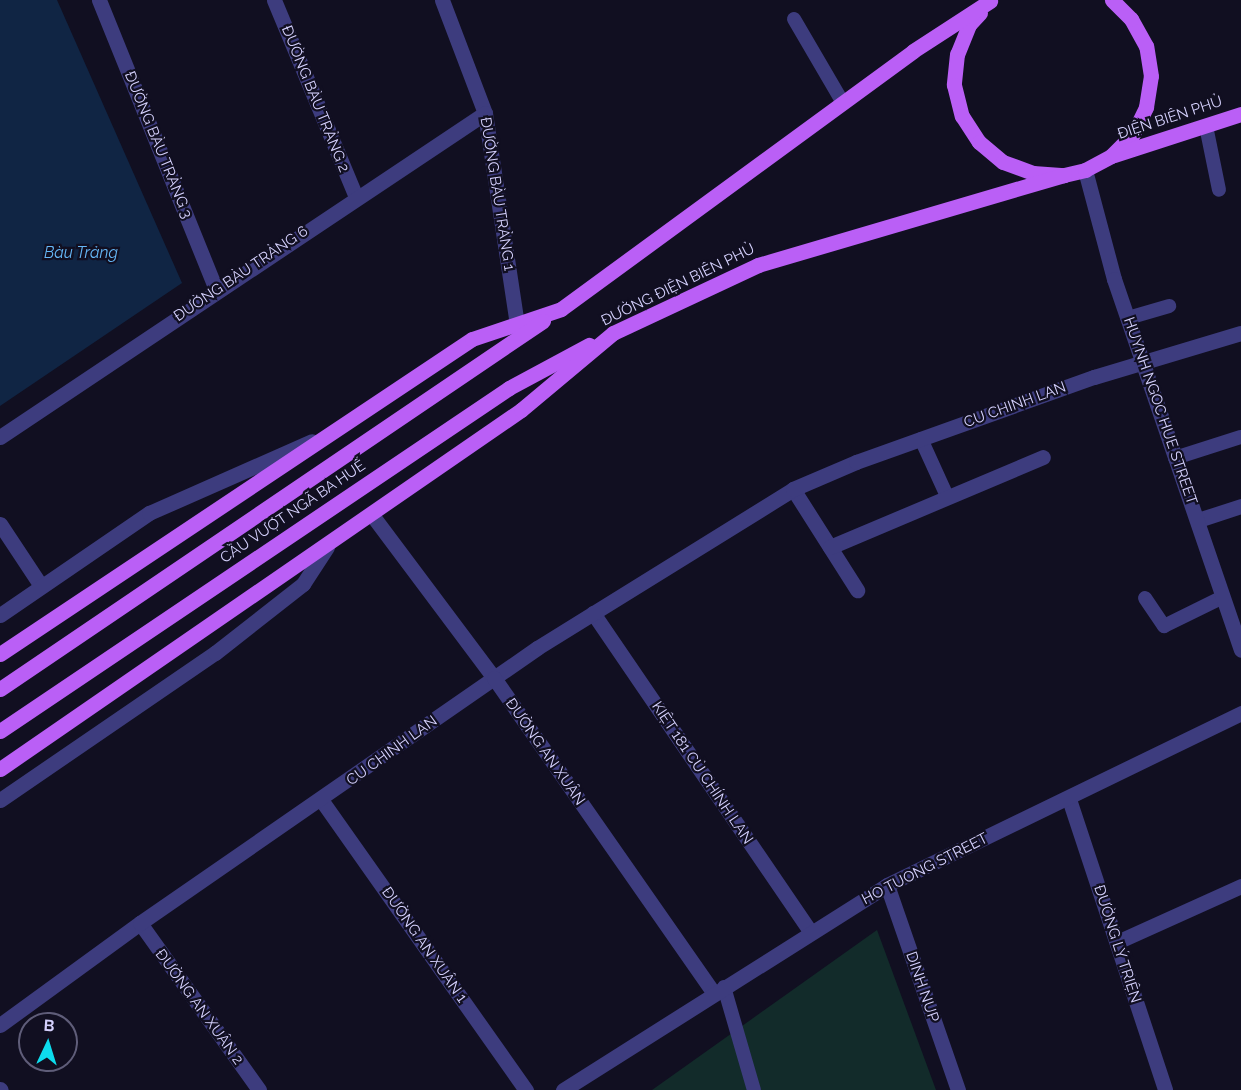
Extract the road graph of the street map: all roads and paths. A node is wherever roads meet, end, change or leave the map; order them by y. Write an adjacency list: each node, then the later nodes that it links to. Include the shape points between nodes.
1 (99, 0): 16 (street, ĐƯỜNG BÀU TRẢNG 3)
2 (274, 0): 15 (street, ĐƯỜNG BÀU TRẢNG 2)
3 (442, 0): 8 (street, ĐƯỜNG BÀU TRẢNG 1)
4 (1112, 0): 11 (main road, via 1131,19 1146,46 1151,76 1146,107 1137,125)
5 (992, 1): 7 (main road); 13 (main road, via 969,25 957,54 954,85 962,116 979,142 1003,162 1033,173)
6 (794, 19): 7 (lane)
7 (843, 103): 18 (main road)
8 (484, 113): 15 (street, ĐƯỜNG BÀU TRẢNG 6); 20 (street, ĐƯỜNG BÀU TRẢNG 1)
9 (1241, 114): 10 (main road, ĐIỆN BIÊN PHỦ)
10 (1206, 126): 11 (main road, ĐIỆN BIÊN PHỦ); 14 (lane)
11 (1111, 156): 12 (main road)
12 (1085, 170): 13 (main road); 19 (street, HUYNH NGOC HUE STREET)
13 (1064, 175): 21 (main road, ĐƯỜNG ĐIỆN BIÊN PHỦ, via 758,265)
14 (1219, 190)
15 (356, 198): 16 (street, ĐƯỜNG BÀU TRẢNG 6)
16 (216, 289): 26 (street, ĐƯỜNG BÀU TRẢNG 6)
17 (1169, 306): 19 (lane)
18 (561, 309): 20 (main road); 47 (main road, CẦU VƯỢT NGÃ BA HUẾ)
19 (1128, 318): 23 (street, HUYNH NGOC HUE STREET)
20 (517, 324): 24 (main road, via 472,339)
21 (613, 333): 33 (main road, ĐƯỜNG ĐIỆN BIÊN PHỦ, via 521,410); 49 (main road, CẦU VƯỢT NGÃ BA HUẾ, via 509,388)
22 (1241, 333): 23 (street, CU CHINH LAN)
23 (1143, 363): 27 (street, CU CHINH LAN); 29 (street, HUYNH NGOC HUE STREET)
24 (331, 432): 38 (street, via 149,513); 45 (main road)
25 (1241, 437): 29 (lane)
26 (0, 438)
27 (921, 439): 30 (street, CU CHINH LAN); 31 (lane)
28 (1043, 457): 31 (street)
29 (1175, 458): 34 (street, HUYNH NGOC HUE STREET)
30 (793, 489): 37 (street); 42 (street, CU CHINH LAN)
31 (947, 496): 37 (street)
32 (1241, 506): 34 (street)
33 (372, 515): 36 (main road, ĐƯỜNG ĐIỆN BIÊN PHỦ); 46 (street, ĐƯỜNG AN XUÂN)
34 (1198, 520): 40 (street, HUYNH NGOC HUE STREET)
35 (0, 524): 38 (street)
36 (327, 547): 50 (main road); 52 (street, via 303,584 215,652)
37 (830, 547): 39 (street)
38 (41, 586): 43 (street)
39 (857, 590)
40 (1223, 597): 41 (lane, via 1164,626); 44 (street, HUYNH NGOC HUE STREET)
41 (1144, 598)
42 (593, 613): 46 (street, CU CHINH LAN); 57 (street, KIỆT 181 CÙ CHÍNH LAN)
43 (0, 615)
44 (1241, 650)
45 (0, 654)
46 (494, 678): 53 (street, CU CHINH LAN); 59 (street, ĐƯỜNG AN XUÂN)
47 (0, 689)
48 (1241, 713): 51 (street, HO TUONG STREET)
49 (0, 732)
50 (0, 769)
51 (1069, 799): 54 (street, HO TUONG STREET); 58 (street, ĐƯỜNG LÝ TRIỆN)
52 (0, 800)
53 (322, 801): 56 (street, CU CHINH LAN); 62 (street, ĐƯỜNG AN XUÂN 1)
54 (887, 885): 57 (street, HO TUONG STREET); 65 (street, DINH NUP)
55 (1241, 886): 58 (street)
56 (140, 923): 60 (street, CU CHINH LAN); 61 (street, ĐƯỜNG AN XUÂN 2)
57 (811, 933): 59 (street, HO TUONG STREET)
58 (1117, 942): 66 (street, ĐƯỜNG LÝ TRIỆN)
59 (719, 990): 63 (street, HO TUONG STREET); 64 (lane)
60 (0, 1025)
61 (259, 1090)
62 (526, 1090)
63 (563, 1090)
64 (754, 1090)
65 (957, 1090)
66 (1165, 1090)

